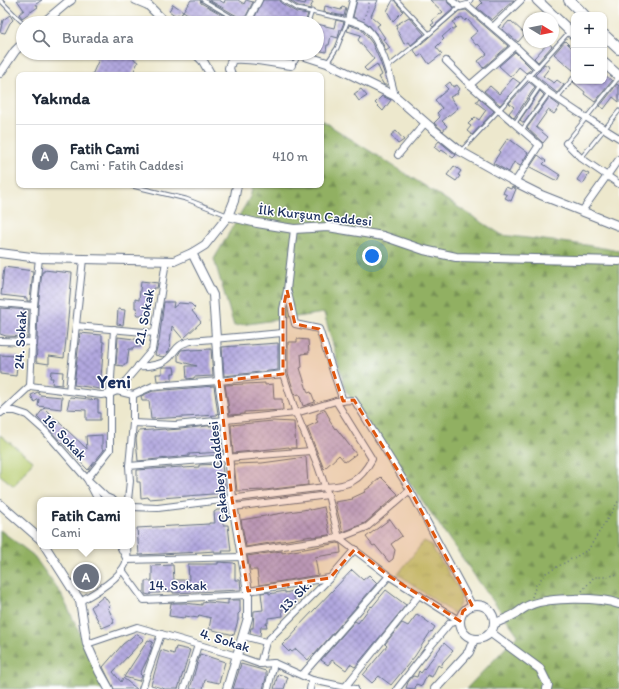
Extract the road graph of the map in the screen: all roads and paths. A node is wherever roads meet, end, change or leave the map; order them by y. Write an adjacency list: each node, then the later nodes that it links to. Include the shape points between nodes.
1 (0, 0): 18 (lane)
2 (71, 0): 19 (street)
3 (136, 0): 20 (street, via 148,5)
4 (203, 0): 21 (lane)
5 (259, 0): 22 (street)
6 (283, 0): 16 (lane, via 297,9)
7 (354, 0): 24 (street)
8 (370, 0): 25 (path)
9 (397, 0): 28 (lane)
10 (451, 0): 15 (street)
11 (521, 0): 26 (street)
12 (537, 0): 27 (main road)
13 (569, 0): 17 (main road)
14 (469, 2): 15 (street); 26 (street)
15 (460, 7): 28 (lane)
16 (312, 11): 23 (lane); 24 (lane)
17 (581, 12)
18 (16, 16)
19 (51, 16)
20 (159, 16)
21 (230, 16)
22 (250, 16)
23 (310, 16)
24 (348, 20): 25 (street); 40 (lane, via 337,48)
25 (362, 25): 42 (street, via 374,38)
26 (493, 27): 31 (street)
27 (571, 32)
28 (429, 34): 42 (lane)
29 (571, 34): 44 (lane)
30 (607, 38): 32 (main road)
31 (515, 46): 44 (street); 51 (street)
32 (619, 49)
33 (16, 50): 47 (street)
34 (202, 60): 45 (street)
35 (232, 60): 46 (street)
36 (263, 60): 41 (street)
37 (296, 60): 41 (lane)
38 (318, 60): 40 (street)
39 (446, 61): 51 (street)
40 (327, 63): 54 (street)
41 (291, 65)
42 (388, 66): 54 (street)
43 (607, 66): 49 (main road)
44 (537, 67): 48 (lane)
45 (209, 72)
46 (230, 72)
47 (0, 73)
48 (529, 76): 52 (street); 56 (lane)
49 (619, 77): 58 (lane)
50 (571, 81): 55 (lane)
51 (470, 85): 56 (street)
52 (540, 86): 53 (street); 60 (lane)
53 (549, 93): 55 (street); 62 (lane)
54 (395, 96): 59 (street)
55 (557, 98): 58 (street)
56 (499, 110): 60 (street); 65 (lane)
57 (619, 111): 61 (lane)
58 (586, 118): 61 (street); 64 (lane)
59 (425, 123): 65 (street); 66 (street)
60 (515, 123): 62 (street)
61 (604, 128): 63 (street); 67 (lane)
62 (522, 130): 70 (street, via 539,145)
63 (619, 138)
64 (566, 144): 67 (street)
65 (460, 151): 70 (street)
66 (398, 155)
67 (581, 158): 69 (street)
68 (619, 159): 69 (street)
69 (607, 176): 71 (street); 74 (street)
70 (514, 182): 74 (street)
71 (619, 184)
72 (140, 188): 75 (lane, via 186,199)
73 (236, 188): 75 (street)
74 (582, 212): 76 (street)
75 (228, 216): 77 (street, İlk Kurşun Caddesi); 79 (street, via 205,245)
76 (619, 226)
77 (294, 229): 83 (street, İlk Kurşun Caddesi, via 328,227 383,236 424,250 456,257); 84 (street)
78 (0, 253): 80 (street)
79 (192, 253): 82 (street, via 174,261); 92 (street, Çakabey Caddesi, via 213,295)
80 (39, 258): 81 (street); 86 (street, 24. Sokak)
81 (83, 259): 82 (street); 87 (street)
82 (166, 261): 89 (street, 21. Sokak)
83 (619, 261)
84 (288, 290): 90 (street, via 283,309); 103 (street, via 295,324 319,329)
85 (0, 303): 86 (street)
86 (34, 306): 93 (street, 24. Sokak)
87 (76, 326): 88 (street); 98 (street)
88 (114, 329): 89 (street); 100 (street)
89 (155, 333): 94 (street, 21. Sokak, via 152,350)
90 (282, 333): 92 (street); 95 (street)
91 (0, 340): 93 (street)
92 (216, 340): 94 (street, via 191,341 182,344 166,361); 96 (street, Çakabey Caddesi)
93 (32, 342): 97 (street, 24. Sokak)
94 (138, 366): 99 (street, 21. Sokak)
95 (283, 374): 96 (street); 105 (street)
96 (220, 382): 101 (street, via 153,386); 106 (street, Çakabey Caddesi)
97 (30, 386): 98 (street); 104 (street, 24. Sokak)
98 (69, 391): 100 (street)
99 (117, 391): 100 (street); 101 (street)
100 (110, 394): 111 (street, via 110,450)
101 (133, 395): 107 (street)
102 (336, 401): 103 (street); 105 (street); 112 (street, via 372,459 367,469 354,481)
103 (343, 401): 113 (street, via 354,400)
104 (1, 412): 111 (street, 16. Sokak, via 15,411 27,415 45,431)
105 (296, 413): 106 (street); 108 (street)
106 (225, 420): 107 (street, via 174,425); 109 (street, Çakabey Caddesi)
107 (133, 423): 110 (street)
108 (311, 451): 109 (street); 112 (street)
109 (229, 458): 110 (street); 119 (street, Çakabey Caddesi)
110 (129, 466): 117 (street)
111 (87, 479): 115 (street, 16. Sokak); 116 (street)
112 (325, 487): 114 (street); 119 (street)
113 (410, 490): 123 (street, via 367,528); 139 (street)
114 (328, 495): 119 (street); 123 (street)
115 (96, 497)
116 (106, 497)
117 (128, 497)
118 (619, 500): 140 (path, via 588,550 546,573 536,585)
119 (233, 503): 121 (street); 128 (street, Çakabey Caddesi)
120 (0, 504): 122 (street)
121 (135, 507)
122 (37, 535)
123 (339, 538): 127 (street); 128 (street)
124 (47, 549): 137 (street)
125 (122, 549): 129 (street)
126 (127, 549): 129 (street)
127 (355, 549): 132 (street); 133 (street, 13. Sk.)
128 (241, 555): 129 (street); 134 (street, Çakabey Caddesi)
129 (127, 560): 130 (street)
130 (122, 570): 134 (street, 14. Sokak, via 144,600); 137 (street, via 97,592)
131 (619, 574): 136 (path, via 594,577)
132 (389, 576): 135 (street); 153 (street)
133 (330, 578): 134 (street); 147 (street, 13. Sk.)
134 (247, 593): 145 (street, Çakabey Caddesi, via 248,618)
135 (419, 595): 141 (street); 155 (street)
136 (576, 599): 138 (street, via 612,601); 140 (street, via 552,600)
137 (80, 601): 148 (street)
138 (619, 604)
139 (472, 605): 141 (street, via 464,611); 142 (street, via 488,609 494,618)
140 (530, 605): 142 (street)
141 (460, 621): 146 (street, via 465,635); 162 (street, via 450,623)
142 (494, 624): 143 (street)
143 (491, 633): 146 (street, via 483,638); 164 (street, via 540,669 548,685)
144 (161, 634): 148 (street, 4. Sokak, via 137,627); 149 (street, 4. Sokak); 157 (street)
145 (242, 636): 147 (street); 150 (street, Çakabey Caddesi)
146 (474, 639): 163 (street, via 469,652)
147 (266, 642): 152 (street, 13. Sk.)
148 (87, 644): 156 (street)
149 (198, 645): 150 (street, 4. Sokak); 158 (street)
150 (236, 656): 152 (street, 4. Sokak); 159 (street, Çakabey Caddesi)
151 (274, 663): 152 (street, 4. Sokak); 153 (street, 4. Sokak); 160 (street)
152 (260, 664)
153 (302, 675): 154 (street, 4. Sokak)
154 (312, 680): 155 (street, 4. Sokak); 161 (street)
155 (350, 688)
156 (109, 689)
157 (142, 689)
158 (184, 689)
159 (227, 689)
160 (268, 689)
161 (310, 689)
162 (397, 689)
163 (435, 689)
164 (547, 689)

